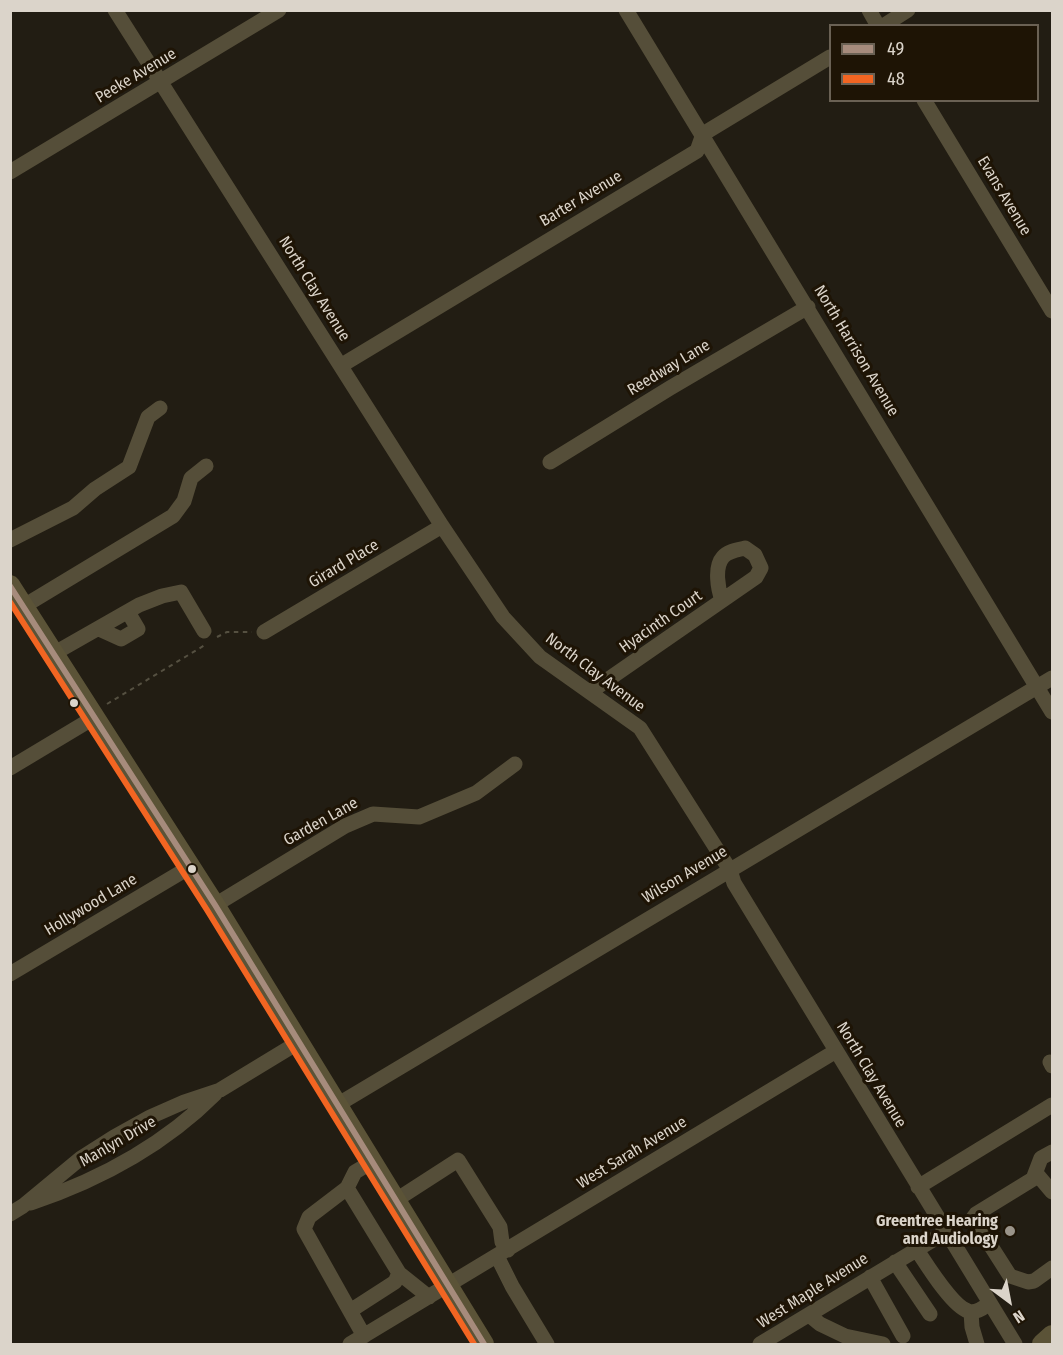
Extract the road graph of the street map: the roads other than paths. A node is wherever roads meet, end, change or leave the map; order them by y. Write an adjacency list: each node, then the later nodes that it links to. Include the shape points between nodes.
1 (115, 10): 9 (street, North Clay Avenue)
2 (279, 10): 9 (street, Peeke Avenue)
3 (627, 10): 11 (street, North Harrison Avenue)
4 (869, 10): 6 (street)
5 (908, 10): 7 (street)
6 (877, 24)
7 (886, 24)
8 (829, 58): 11 (street, Barter Avenue)
9 (161, 82): 12 (street, Peeke Avenue); 15 (street, North Clay Avenue)
10 (925, 102): 14 (street, Evans Avenue)
11 (703, 134): 13 (street, North Harrison Avenue); 15 (street, Barter Avenue, via 697,151)
12 (10, 172)
13 (808, 307): 17 (street, Reedway Lane); 27 (street, North Harrison Avenue)
14 (1053, 311)
15 (342, 365): 19 (street, North Clay Avenue)
16 (160, 408): 20 (street, via 148,417 129,467 72,508)
17 (550, 462)
18 (206, 466): 21 (street, via 191,478 184,501 173,516)
19 (442, 526): 23 (street, Girard Place); 28 (street, North Clay Avenue, via 520,638)
20 (10, 540)
21 (15, 594): 25 (main road)
22 (722, 600): 28 (street, Hyacinth Court)
23 (264, 632)
24 (209, 637): 25 (street, via 181,592 128,612)
25 (53, 654): 30 (main road)
26 (1053, 678): 27 (street, Wilson Avenue)
27 (1038, 687): 29 (street, North Harrison Avenue); 34 (street, Wilson Avenue)
28 (590, 692): 34 (street, North Clay Avenue, via 640,728)
29 (1053, 712)
30 (93, 715): 32 (street); 33 (main road)
31 (514, 764): 35 (street, Garden Lane, via 476,793 419,817 373,814 345,826)
32 (10, 768)
33 (190, 867): 35 (main road); 36 (street, Hollywood Lane)
34 (730, 870): 38 (street, North Clay Avenue, via 734,883); 40 (street, Wilson Avenue)
35 (215, 906): 37 (main road)
36 (10, 974)
37 (298, 1042): 39 (street, Manlyn Drive); 40 (main road)
38 (836, 1051): 45 (street, North Clay Avenue); 52 (street, West Sarah Avenue)
39 (220, 1090): 49 (street, Manlyn Drive, via 175,1106 114,1137); 49 (street, Manlyn Drive, via 175,1129 130,1159 83,1184)
40 (337, 1105): 43 (main road)
41 (1053, 1105): 45 (street)
42 (1053, 1152): 44 (street, via 1041,1158)
43 (372, 1162): 46 (street, via 355,1172); 48 (main road)
44 (1036, 1173): 47 (street); 54 (street, via 1033,1179 973,1218 1010,1276 1034,1281)
45 (918, 1186): 50 (street, North Clay Avenue)
46 (346, 1188): 55 (street); 60 (street, via 309,1217 304,1230)
47 (1053, 1192)
48 (396, 1200): 52 (street, via 458,1160 500,1227); 57 (main road)
49 (17, 1210)
50 (946, 1232): 51 (street, West Maple Avenue); 59 (street, North Clay Avenue)
51 (917, 1250): 53 (street, West Maple Avenue); 61 (street, via 946,1291)
52 (502, 1253): 57 (street, West Sarah Avenue); 68 (street, via 512,1286)
53 (895, 1262): 56 (street, West Maple Avenue); 62 (street)
54 (1053, 1268)
55 (399, 1273): 58 (street); 60 (street, via 395,1282)
56 (870, 1277): 63 (street, West Maple Avenue); 65 (street)
57 (448, 1286): 58 (street, West Sarah Avenue); 67 (main road)
58 (429, 1298): 64 (street, West Sarah Avenue)
59 (990, 1303): 61 (street); 72 (street, North Clay Avenue)
60 (350, 1311): 64 (street)
61 (971, 1312): 71 (street)
62 (930, 1314)
63 (809, 1315): 69 (street, West Maple Avenue); 70 (street, via 844,1336)
64 (364, 1336): 66 (street, West Sarah Avenue)
65 (903, 1336)
66 (350, 1344)
67 (484, 1344)
68 (547, 1344)
69 (760, 1344)
70 (883, 1344)
71 (977, 1344)
72 (1015, 1344)

